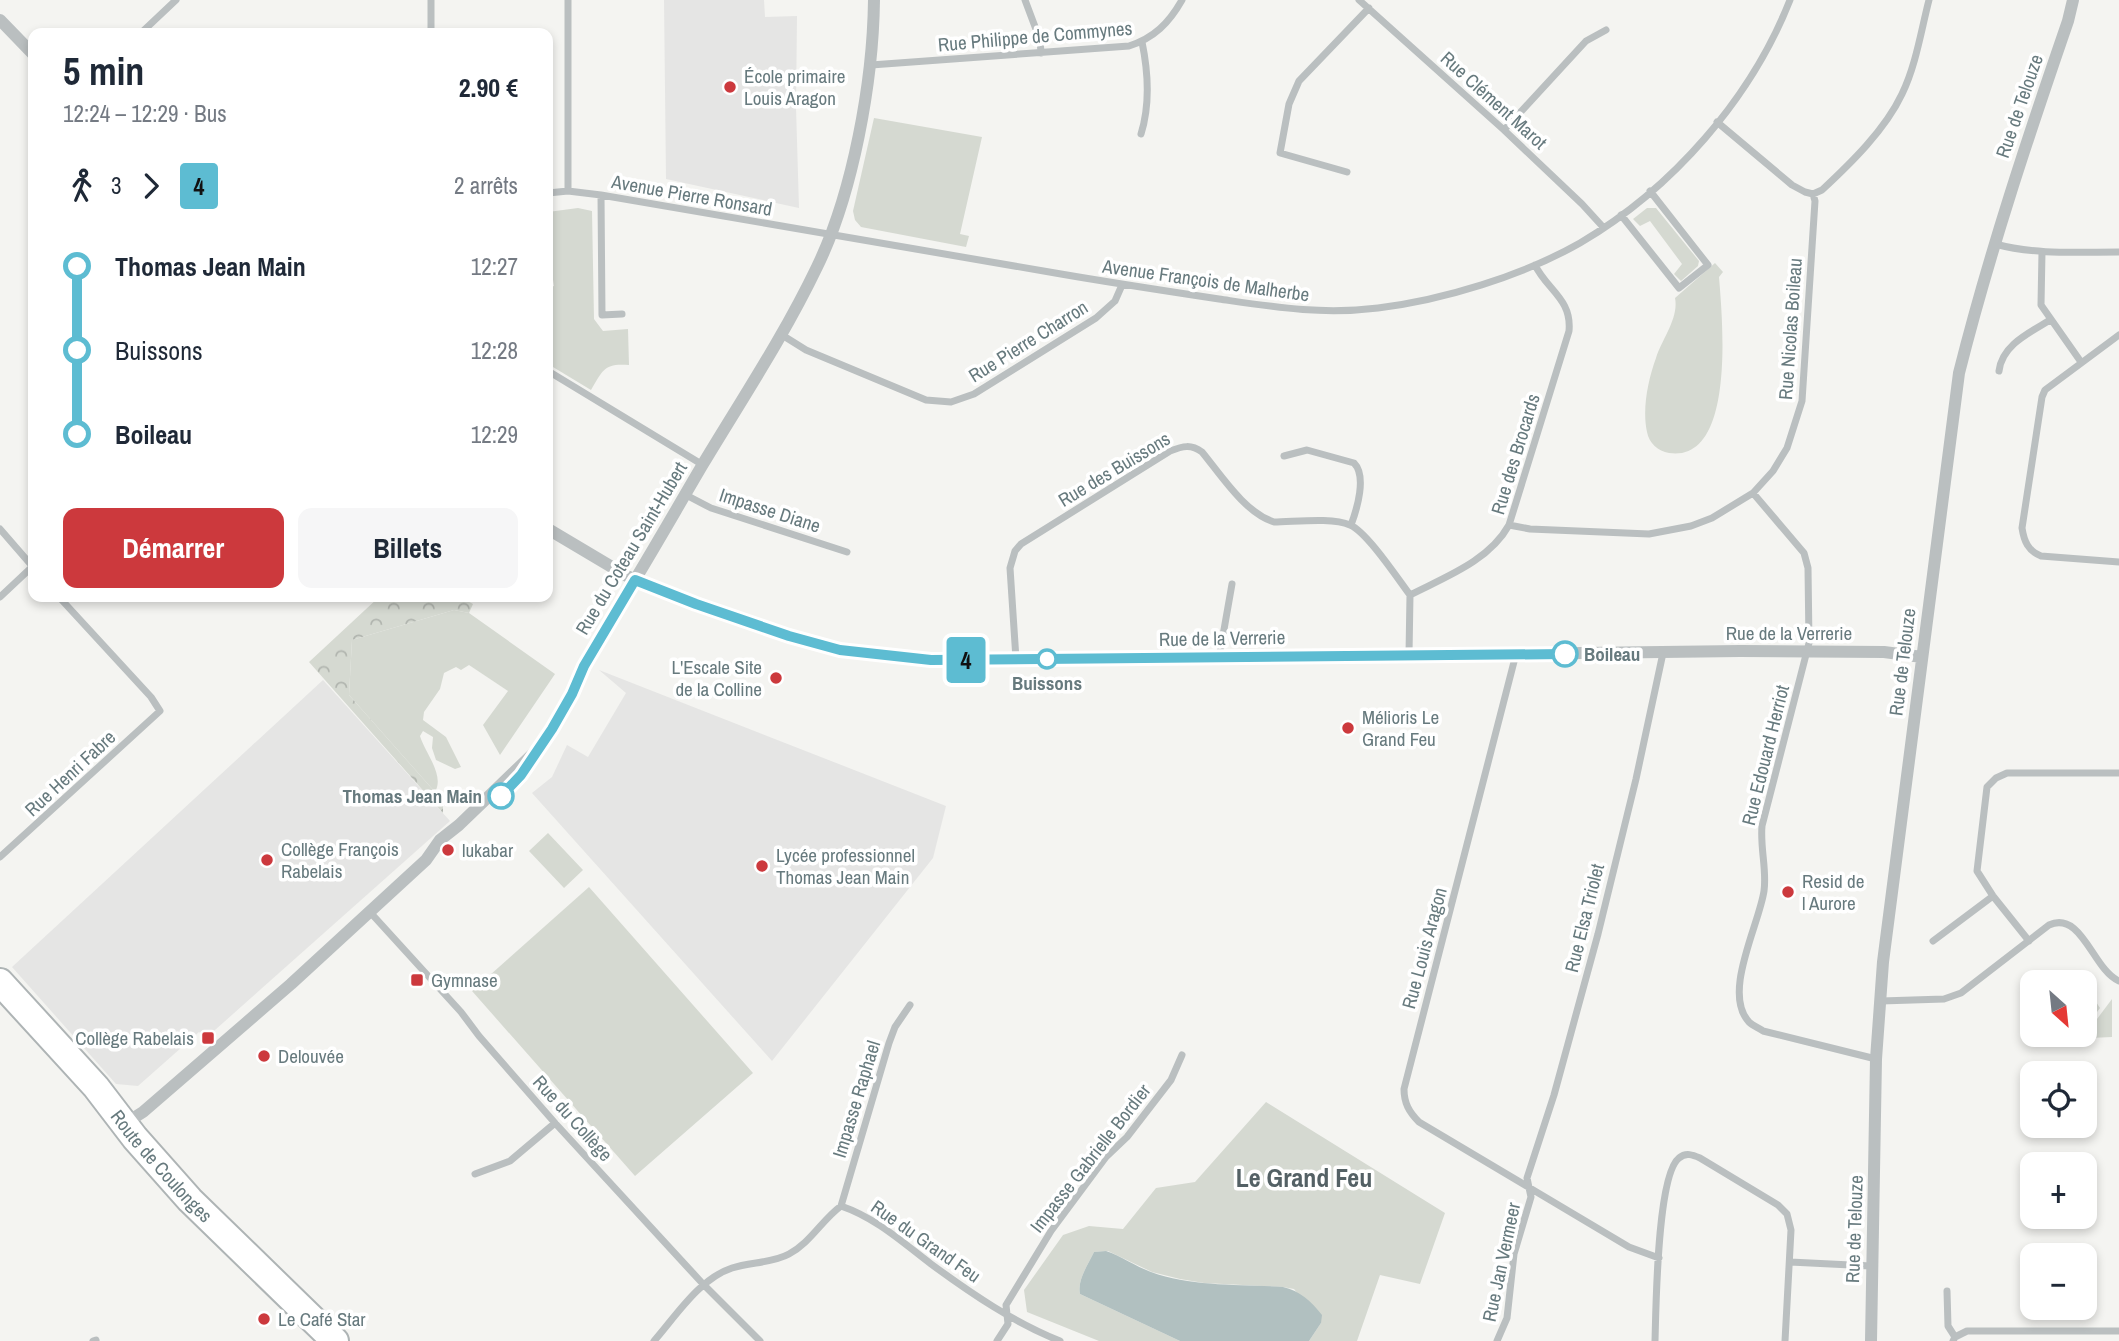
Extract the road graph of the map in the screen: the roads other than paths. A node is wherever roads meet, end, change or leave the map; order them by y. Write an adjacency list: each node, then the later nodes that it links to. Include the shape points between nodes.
1 (176, 0): 13 (street)
2 (431, 0): 14 (street)
3 (568, 0): 24 (street)
4 (874, 0): 19 (street, Rue du Coteau Saint-Hubert)
5 (1025, 0): 18 (street)
6 (1182, 0): 16 (street, Rue Philippe de Commynes, via 1164,26)
7 (1359, 0): 11 (street, Rue Clément Marot)
8 (1790, 0): 20 (street, Avenue François de Malherbe, via 1765,55)
9 (1929, 0): 27 (street, via 1896,107 1832,181)
10 (2073, 2): 32 (street, Rue de Telouze)
11 (1369, 8): 21 (street, Rue Clément Marot); 23 (street, via 1299,81 1289,104 1280,153)
12 (0, 20): 17 (street)
13 (146, 28)
14 (431, 28)
15 (1606, 30): 21 (street, via 1586,41)
16 (1142, 42): 18 (street, Rue Philippe de Commynes, via 1113,49); 22 (street, via 1146,118)
17 (28, 49)
18 (1041, 53): 19 (street, Rue Philippe de Commynes)
19 (871, 65): 31 (street, Rue du Coteau Saint-Hubert, via 853,160)
20 (1717, 122): 25 (street, Avenue François de Malherbe); 27 (street, via 1792,185)
21 (1504, 130): 30 (street, Rue Clément Marot)
22 (1140, 134)
23 (1347, 172)
24 (568, 191): 26 (street, Avenue Pierre Ronsard); 28 (street, Avenue Pierre Ronsard)
25 (1650, 191): 29 (street, Avenue François de Malherbe); 29 (street, via 1708,265 1679,288)
26 (553, 192)
27 (1813, 194): 46 (street, Rue Nicolas Boileau, via 1802,401 1787,448)
28 (601, 195): 31 (street, Avenue Pierre Ronsard); 37 (street, via 602,315)
29 (1621, 215): 30 (street, Avenue François de Malherbe)
30 (1604, 227): 35 (street, Avenue François de Malherbe)
31 (831, 234): 36 (street, Avenue François de Malherbe); 39 (street, Rue du Coteau Saint-Hubert)
32 (1994, 244): 34 (street); 66 (street, Rue de Telouze, via 1959,373)
33 (2119, 251): 34 (street)
34 (2042, 252): 38 (street, via 2041,299)
35 (1535, 265): 36 (street, Avenue François de Malherbe, via 1447,294 1378,308 1307,312); 49 (street, Rue des Brocards, via 1564,302 1569,331)
36 (1122, 285): 39 (street, Rue Pierre Charron, via 1115,301 1096,318 974,394 951,402 926,400 806,350)
37 (622, 314)
38 (2050, 320): 41 (street); 42 (street, via 2006,350)
39 (782, 335): 45 (street, Rue du Coteau Saint-Hubert)
40 (2119, 335): 41 (street)
41 (2081, 362): 54 (street, via 2052,383 2042,397 2023,534 2028,548 2041,556)
42 (1999, 371)
43 (553, 374): 45 (street)
44 (1284, 456): 48 (street, via 1307,450 1358,467 1361,477)
45 (703, 465): 47 (street, Rue du Coteau Saint-Hubert)
46 (1753, 493): 49 (street, Rue Nicolas Boileau, via 1712,518 1649,534); 61 (street, Rue Edouard Herriot, via 1807,560)
47 (686, 495): 52 (street, Impasse Diane, via 712,508); 56 (street, Rue du Coteau Saint-Hubert)
48 (1351, 525): 58 (street); 67 (street, Rue des Buissons, via 1265,519 1202,452 1183,446 1015,551 1010,568)
49 (1509, 525): 58 (street, Rue des Brocards, via 1502,538 1478,559)
50 (0, 529): 53 (street)
51 (553, 532): 56 (street, Rue de la Verrerie)
52 (847, 552)
53 (28, 561)
54 (2119, 562)
55 (28, 572): 59 (street)
56 (635, 580): 67 (street, Rue de la Verrerie, via 840,650 931,660); 71 (street, Rue du Coteau Saint-Hubert, via 539,748)
57 (1232, 584): 65 (street)
58 (1410, 596): 63 (street)
59 (0, 597)
60 (64, 602): 69 (street, Rue Henri Fabre, via 160,710)
61 (1807, 652): 62 (street, Rue de la Verrerie); 66 (street, Rue de la Verrerie); 79 (street, Rue Edouard Herriot, via 1762,827 1766,877 1740,979 1742,1009 1749,1022 1763,1031)
62 (1663, 653): 64 (street, Rue de la Verrerie); 83 (street, Rue Elsa Triolet, via 1598,934 1527,1178)
63 (1409, 654): 64 (street, Rue de la Verrerie); 65 (street, Rue de la Verrerie)
64 (1516, 654): 83 (street, Rue Louis Aragon, via 1404,1089 1407,1107 1419,1122)
65 (1219, 657): 67 (street, Rue de la Verrerie)
66 (1922, 657): 76 (street, Rue de Telouze)
67 (1016, 659)
68 (2119, 773): 70 (street, via 2007,773 1991,782 1984,794 1977,871)
69 (0, 857)
70 (1993, 896): 72 (street); 73 (street)
71 (369, 911): 80 (street, Rue du Collège); 81 (street, Rue du Coteau Saint-Hubert, via 199,1064)
72 (1933, 941)
73 (2029, 941): 74 (street, via 2057,921 2070,924 2107,975); 76 (street, via 1952,997)
74 (2119, 981)
75 (0, 982): 81 (main road, Route de Coulonges)
76 (1881, 1001): 79 (street, Rue de Telouze)
77 (910, 1005): 84 (street, Impasse Raphael, via 889,1043)
78 (1182, 1055): 90 (street, Impasse Gabrielle Bordier, via 1171,1080 1051,1231 1006,1305)
79 (1876, 1059): 87 (street, Rue de Telouze)
80 (555, 1123): 82 (street, via 510,1161); 88 (street, Rue du Collège)
81 (124, 1124): 93 (main road, Route de Coulonges, via 190,1200)
82 (475, 1174)
83 (1530, 1188): 85 (street, Rue Louis Aragon, via 1629,1247); 98 (street, Rue Jan Vermeer, via 1514,1254 1507,1318)
84 (841, 1206): 88 (street, Rue du Grand Feu, via 791,1253 728,1269); 90 (street, Rue du Grand Feu, via 872,1219)
85 (1659, 1258): 86 (street, via 1664,1201 1673,1167 1688,1154 1783,1209 1790,1221); 99 (street)
86 (1790, 1262): 87 (street); 100 (street)
87 (1871, 1266): 101 (street, Rue de Telouze)
88 (704, 1284): 94 (street, Rue du Grand Feu); 95 (street, Rue du Collège)
89 (1947, 1291): 92 (street, via 1948,1326)
90 (1008, 1317): 96 (street, Impasse Gabrielle Bordier); 97 (street, Rue du Grand Feu)
91 (2119, 1331): 92 (street, via 1967,1331)
92 (1954, 1339)
93 (335, 1341)
94 (654, 1341)
95 (761, 1341)
96 (998, 1341)
97 (1060, 1341)
98 (1497, 1341)
99 (1655, 1341)
100 (1785, 1341)
101 (1871, 1341)

